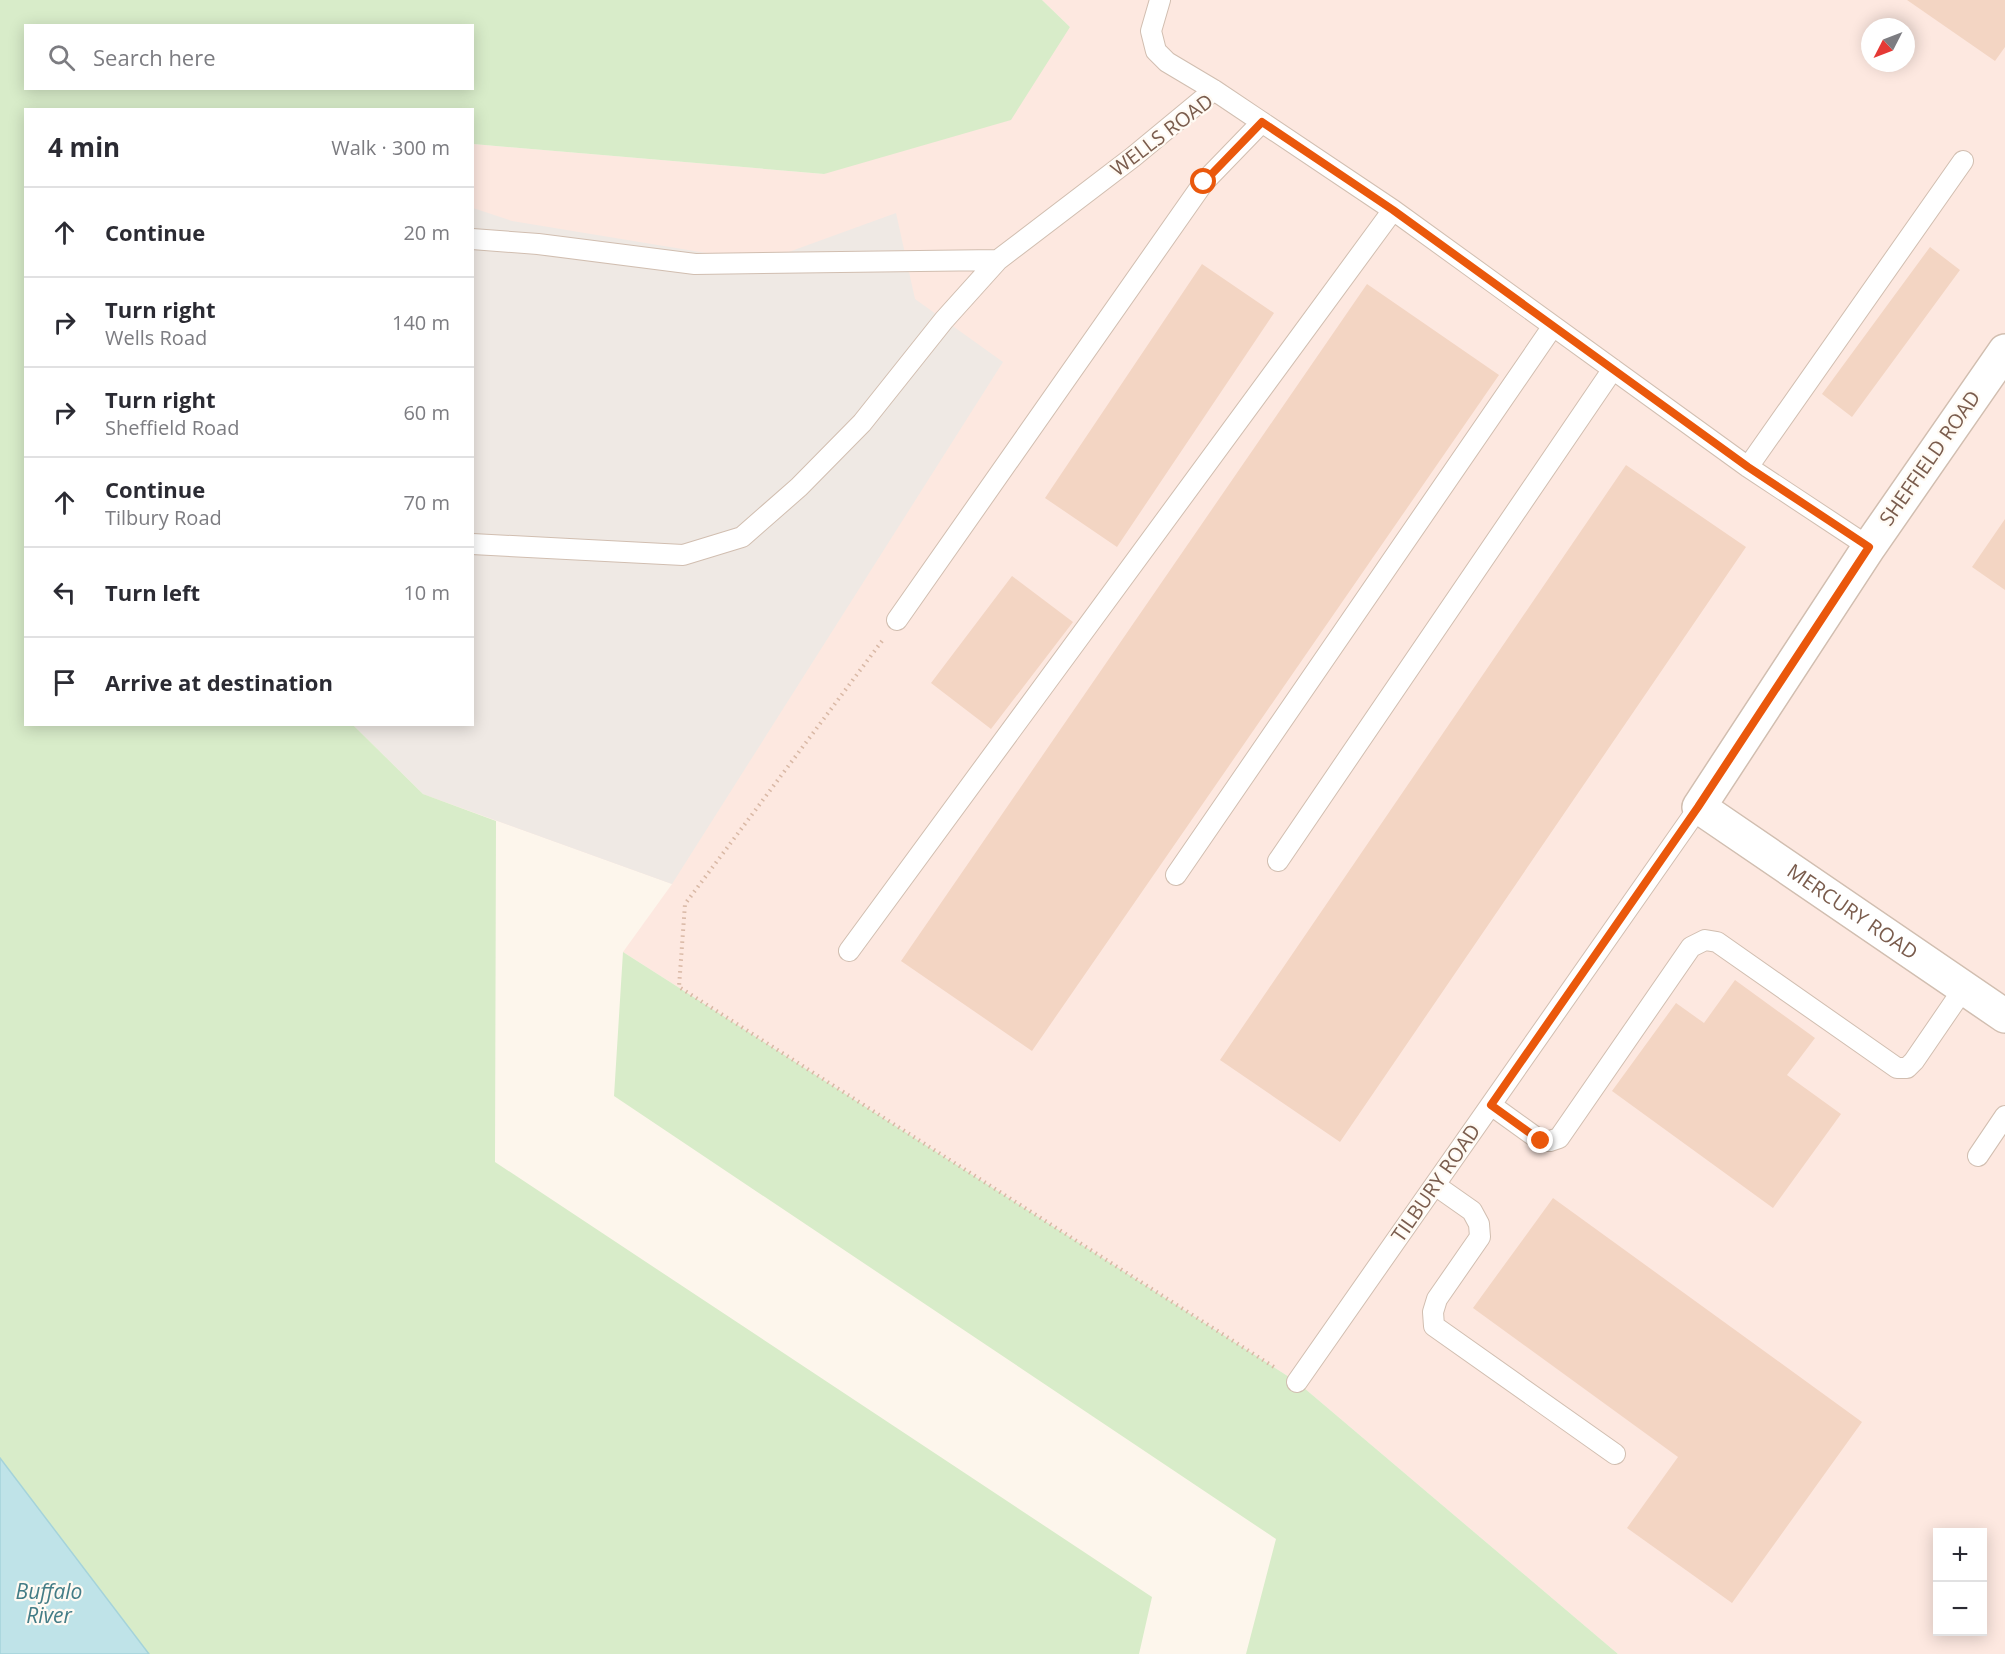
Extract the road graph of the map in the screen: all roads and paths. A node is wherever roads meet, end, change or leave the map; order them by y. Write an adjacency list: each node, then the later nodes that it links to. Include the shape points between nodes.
1 (1160, 0): 2 (lane, via 1150,32 1156,51)
2 (1214, 90): 3 (lane, WELLS ROAD); 7 (lane, WELLS ROAD)
3 (1262, 122): 5 (lane, WELLS ROAD); 14 (lane, via 1204,182)
4 (1964, 161): 11 (lane)
5 (1393, 210): 8 (lane, WELLS ROAD); 18 (lane)
6 (474, 239): 7 (lane, via 695,264)
7 (998, 260): 12 (lane, WELLS ROAD, via 944,320 862,423 799,487 742,537 683,555)
8 (1553, 326): 10 (lane, WELLS ROAD); 17 (lane)
9 (2005, 351): 13 (street, SHEFFIELD ROAD)
10 (1613, 369): 11 (lane, WELLS ROAD); 16 (lane)
11 (1748, 467): 13 (lane, WELLS ROAD)
12 (474, 544)
13 (1869, 547): 15 (street, SHEFFIELD ROAD)
14 (897, 620): 25 (path, via 685,904 679,987)
15 (1698, 807): 19 (street, MERCURY ROAD); 21 (lane, TILBURY ROAD)
16 (1278, 861)
17 (1176, 875)
18 (849, 951)
19 (1964, 988): 20 (street, MERCURY ROAD); 21 (lane, via 1914,1062 1907,1068 1897,1068 1717,942 1705,940 1691,947 1559,1138 1541,1141)
20 (2005, 1016)
21 (1491, 1105): 24 (lane, TILBURY ROAD)
22 (2005, 1116): 23 (lane)
23 (1978, 1156)
24 (1435, 1185): 25 (lane, TILBURY ROAD); 26 (lane, via 1472,1211 1480,1237 1437,1299 1434,1326)
25 (1297, 1382)
26 (1615, 1454)

